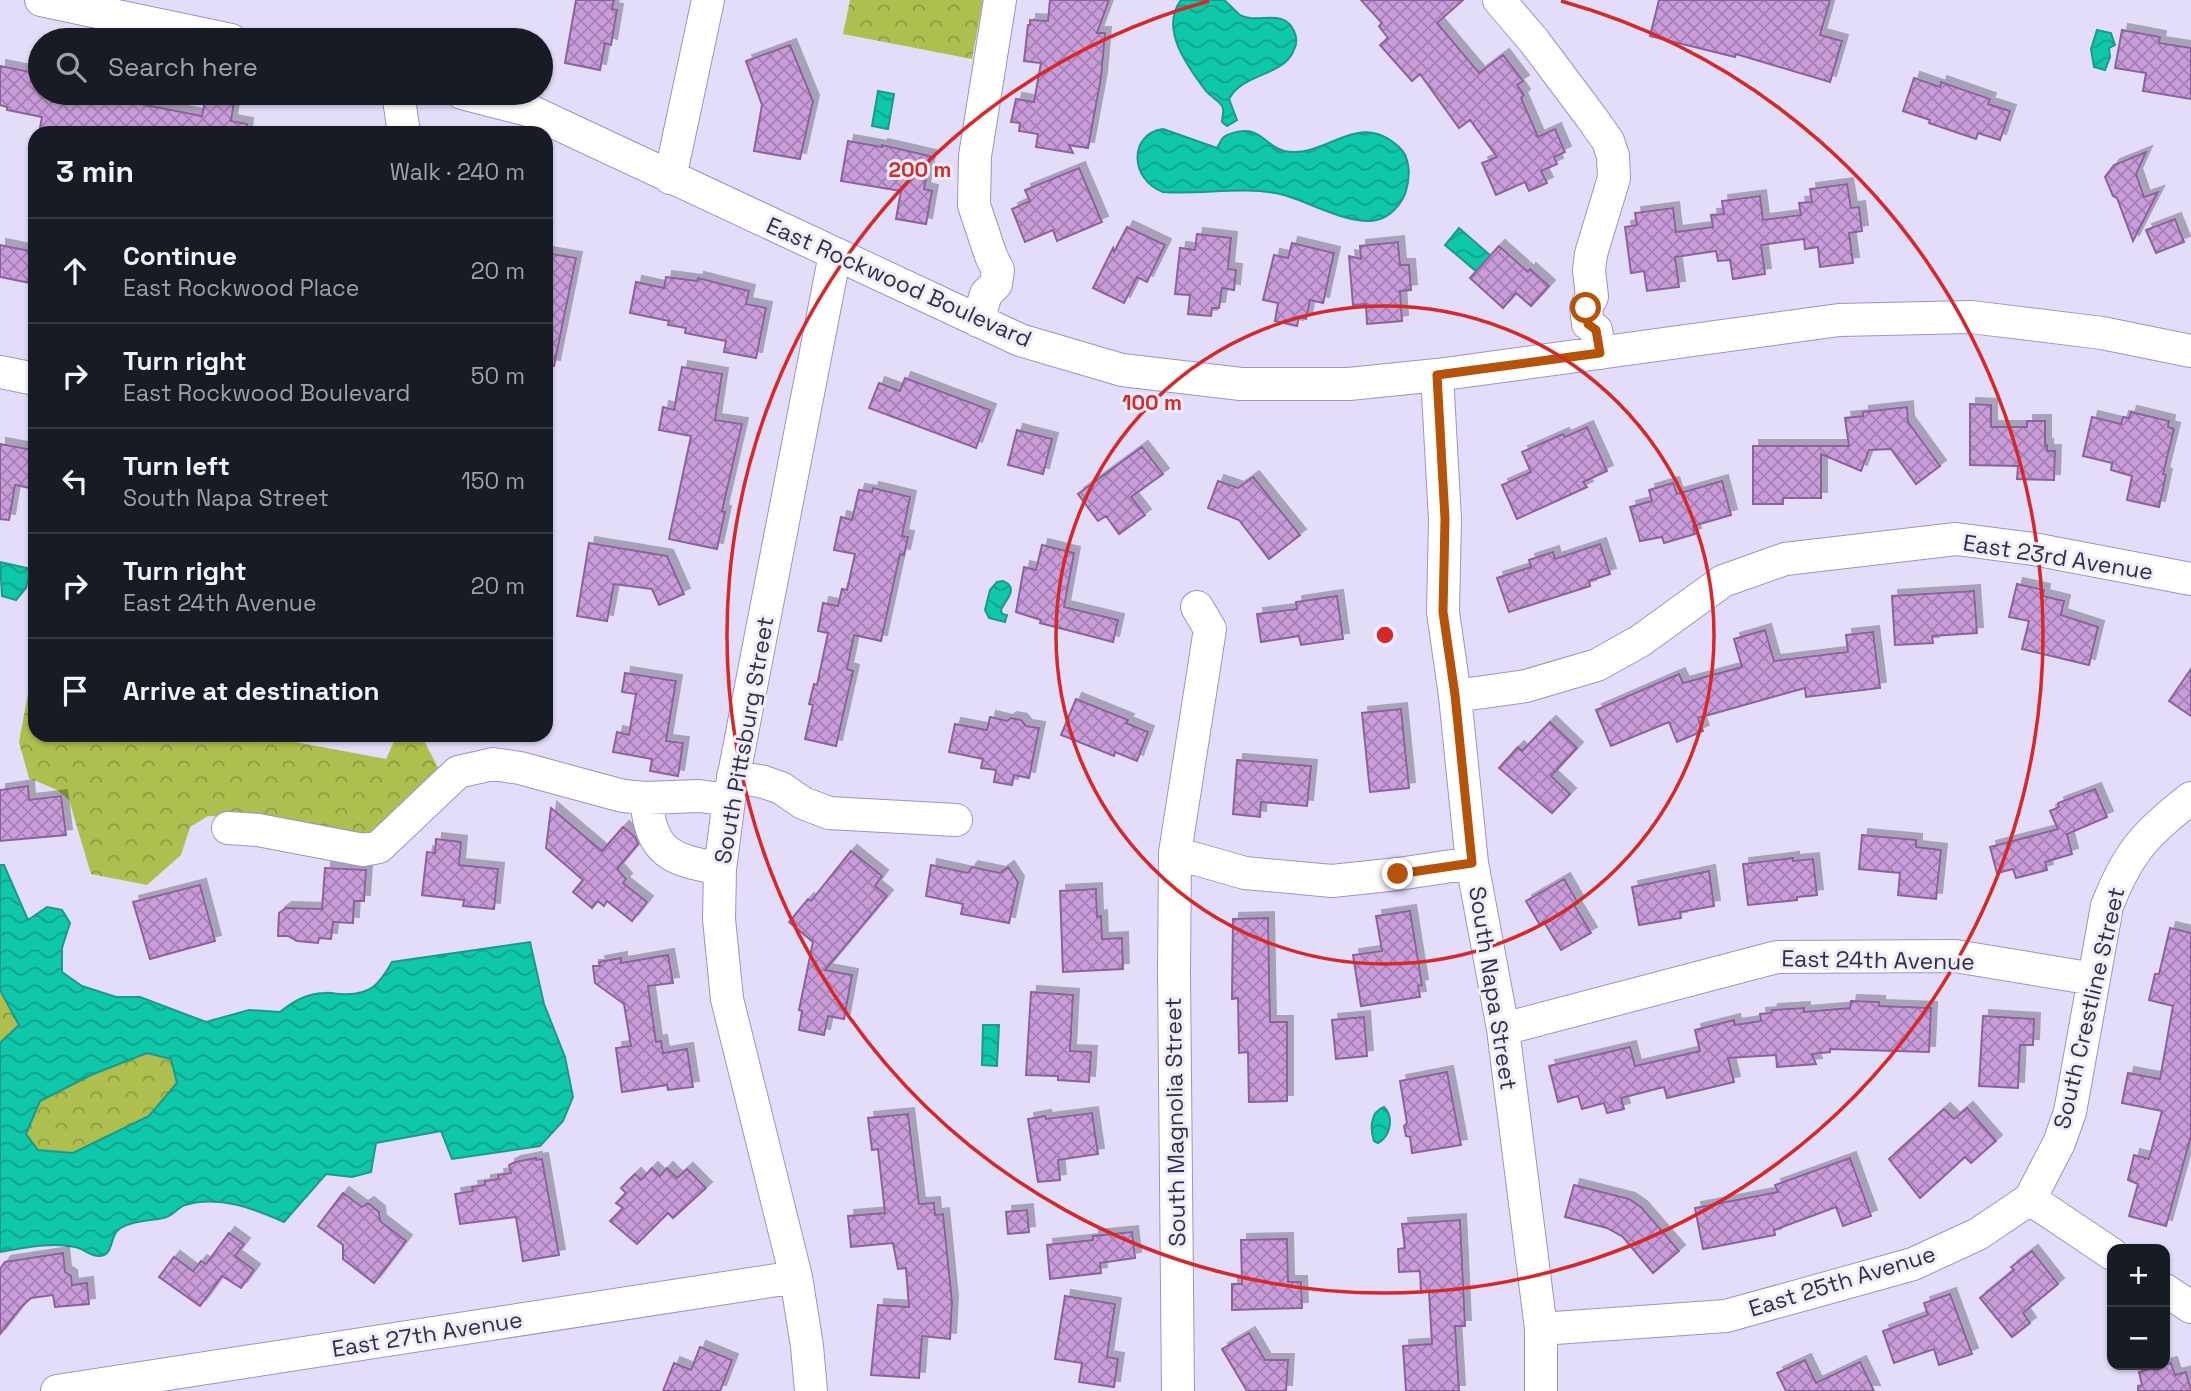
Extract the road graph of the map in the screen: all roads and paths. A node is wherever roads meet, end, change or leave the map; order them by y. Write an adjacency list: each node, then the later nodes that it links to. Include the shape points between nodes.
1 (41, 0): 5 (street)
2 (708, 0): 9 (street)
3 (1000, 0): 11 (street, via 973,181 974,205 998,270 996,284)
4 (1499, 0): 12 (street, via 1591,117 1613,156 1614,178 1589,270 1592,297 1601,306)
5 (174, 28)
6 (400, 105): 8 (street)
7 (508, 105): 9 (street, East Rockwood Boulevard, via 528,110)
8 (403, 126)
9 (670, 178): 10 (street, East Rockwood Boulevard)
10 (835, 254): 11 (street, East Rockwood Boulevard); 20 (street, South Pittsburg Street)
11 (982, 307): 15 (street, East Rockwood Boulevard, via 1020,340 1122,370 1241,384 1349,384)
12 (1598, 342): 13 (street, East Rockwood Boulevard, via 1839,320 1972,317 2102,333); 15 (street, East Rockwood Boulevard)
13 (2191, 351)
14 (0, 372): 16 (street)
15 (1437, 375): 19 (street, South Napa Street, via 1445,519 1443,612)
16 (28, 378)
17 (2191, 579): 19 (street, East 23rd Avenue, via 1956,539 1785,559 1723,582 1640,641 1597,665 1526,686)
18 (1197, 607): 25 (street, South Magnolia Street, via 1210,629)
19 (1455, 695): 26 (street, South Napa Street)
20 (731, 788): 21 (street, via 699,796); 23 (street, via 764,782 829,813); 27 (street, South Pittsburg Street)
21 (646, 797): 24 (street, via 622,796 493,764 457,772 379,847 363,850); 27 (street, via 648,821 660,846 681,861)
22 (2191, 798): 28 (street, South Crestline Street, via 2158,823 2119,875 2107,906)
23 (956, 820)
24 (228, 828)
25 (1175, 853): 26 (street, via 1245,873 1332,881); 38 (street, South Magnolia Street)
26 (1472, 863): 29 (street, South Napa Street)
27 (720, 869): 32 (street, South Pittsburg Street, via 719,919 727,999)
28 (2094, 979): 29 (street, East 24th Avenue, via 1955,956 1777,957); 30 (street, South Crestline Street, via 2070,1112)
29 (1503, 1029): 35 (street, South Napa Street)
30 (2030, 1199): 31 (street); 35 (street, East 25th Avenue, via 1978,1234 1913,1264 1726,1317)
31 (2107, 1251)
32 (796, 1277): 36 (street, East 27th Avenue); 37 (street, South Pittsburg Street)
33 (2170, 1293): 34 (street)
34 (2191, 1307)
35 (1541, 1329): 39 (street, South Napa Street)
36 (57, 1391)
37 (811, 1391)
38 (1178, 1391)
39 (1541, 1391)

